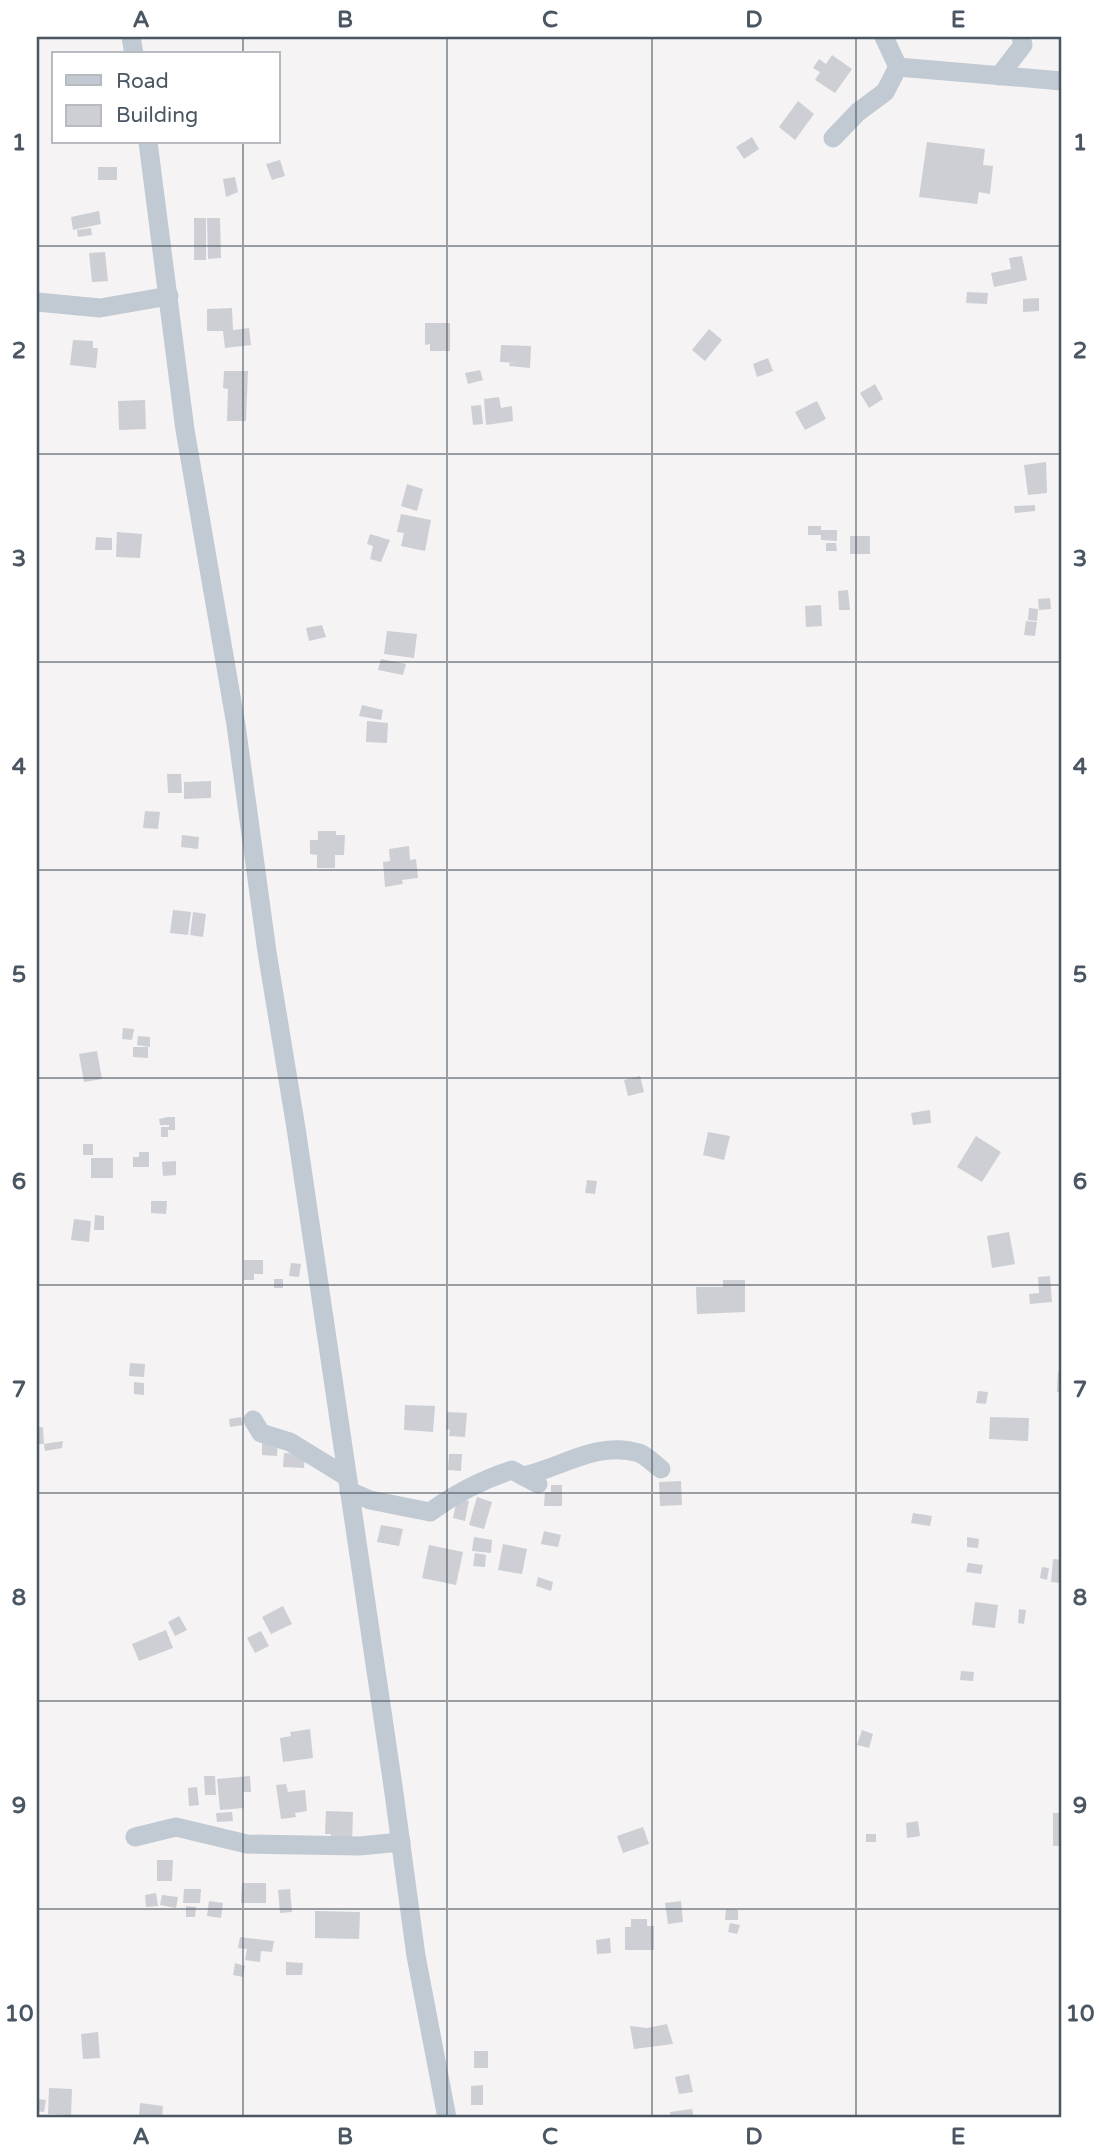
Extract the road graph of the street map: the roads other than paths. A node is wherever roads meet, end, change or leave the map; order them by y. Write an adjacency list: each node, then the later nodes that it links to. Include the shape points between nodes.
1 (884, 37): 3 (street)
2 (1021, 37): 4 (street, via 1023,45)
3 (898, 67): 4 (street); 6 (street, via 885,92)
4 (999, 76): 5 (street)
5 (1062, 81)
6 (833, 138)
7 (148, 144): 8 (street)
8 (169, 296): 9 (street, via 100,308); 12 (street, via 185,430 236,725)
9 (37, 302)
10 (253, 1420): 12 (street, via 261,1433 290,1442)
11 (661, 1469): 12 (street, via 642,1454 618,1449 578,1456 530,1480 512,1470 490,1477 456,1492 430,1512 370,1500)
12 (348, 1484): 14 (street)
13 (135, 1837): 14 (street, via 176,1827 247,1844)
14 (401, 1842): 15 (street, via 416,1956)
15 (447, 2118)

